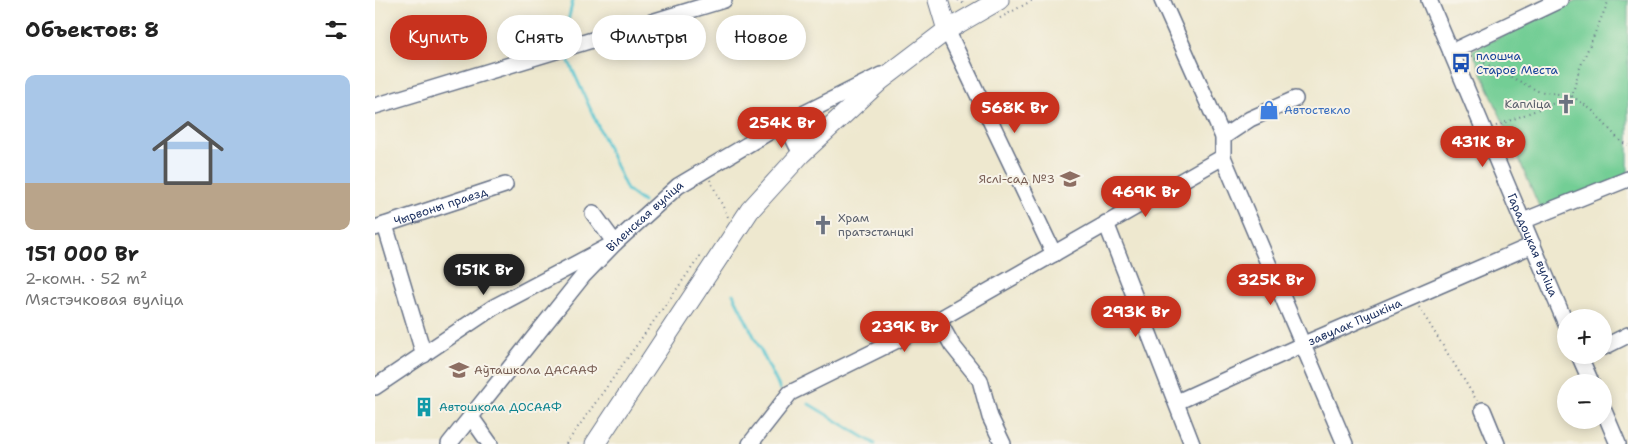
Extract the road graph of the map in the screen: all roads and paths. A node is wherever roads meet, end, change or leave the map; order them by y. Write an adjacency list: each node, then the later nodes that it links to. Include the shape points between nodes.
1 (724, 0): 15 (street)
2 (938, 0): 10 (main road)
3 (999, 0): 10 (main road, Віленская вуліца)
4 (1033, 0): 9 (path)
5 (1162, 0): 18 (street)
6 (1429, 0): 11 (street, Гарадоцкая вуліца)
7 (1561, 0): 11 (street)
8 (1609, 0): 13 (path, via 1579,70)
9 (994, 20)
10 (947, 30): 12 (main road, Віленская вуліца); 33 (street)
11 (1456, 51): 13 (path, via 1538,91); 17 (street, Гарадоцкая вуліца)
12 (902, 64): 16 (street, Віленская вуліца); 20 (main road, Віленская вуліца)
13 (1572, 96): 17 (path); 19 (path, via 1592,110 1621,142)
14 (1295, 99): 18 (street, via 1250,119)
15 (375, 106)
16 (779, 126): 20 (street, via 789,130); 22 (street, Віленская вуліца)
17 (1484, 132): 27 (street, Гарадоцкая вуліца)
18 (1223, 137): 21 (street)
19 (1628, 145)
20 (801, 154): 51 (main road, Віленская вуліца, via 750,210)
21 (1223, 157): 28 (street); 41 (street)
22 (706, 170): 26 (path); 30 (street, Віленская вуліца, via 678,186)
23 (1628, 179): 27 (street)
24 (505, 185): 29 (street, Чырвоны праезд)
25 (593, 213): 30 (street)
26 (728, 218)
27 (1523, 221): 31 (street, Гарадоцкая вуліца)
28 (1106, 223): 33 (street); 44 (street)
29 (380, 227): 42 (street)
30 (615, 243): 34 (street); 35 (street, Віленская вуліца)
31 (1533, 245): 36 (street, завулак Пушкіна); 37 (street, Гарадоцкая вуліца)
32 (706, 249): 50 (path)
33 (1055, 254): 38 (street)
34 (573, 264): 35 (street, via 581,268); 42 (street, via 495,307)
35 (583, 276): 46 (street, Віленская вуліца)
36 (1412, 296): 41 (street, завулак Пушкіна); 45 (path)
37 (1560, 309)
38 (938, 320): 52 (street, via 790,393); 53 (street, via 952,345 980,380 990,417)
39 (1628, 336): 40 (street)
40 (1612, 343)
41 (1303, 344): 44 (street, завулак Пушкіна); 55 (street)
42 (423, 355): 43 (street)
43 (375, 388)
44 (1177, 402): 54 (street)
45 (1483, 410): 56 (street)
46 (471, 417): 48 (street, Віленская вуліца); 49 (street)
47 (1612, 429): 57 (street)
48 (449, 444)
49 (490, 444)
50 (566, 444)
51 (595, 444)
52 (750, 444)
53 (1003, 444)
54 (1192, 444)
55 (1345, 444)
56 (1497, 444)
57 (1618, 444)

